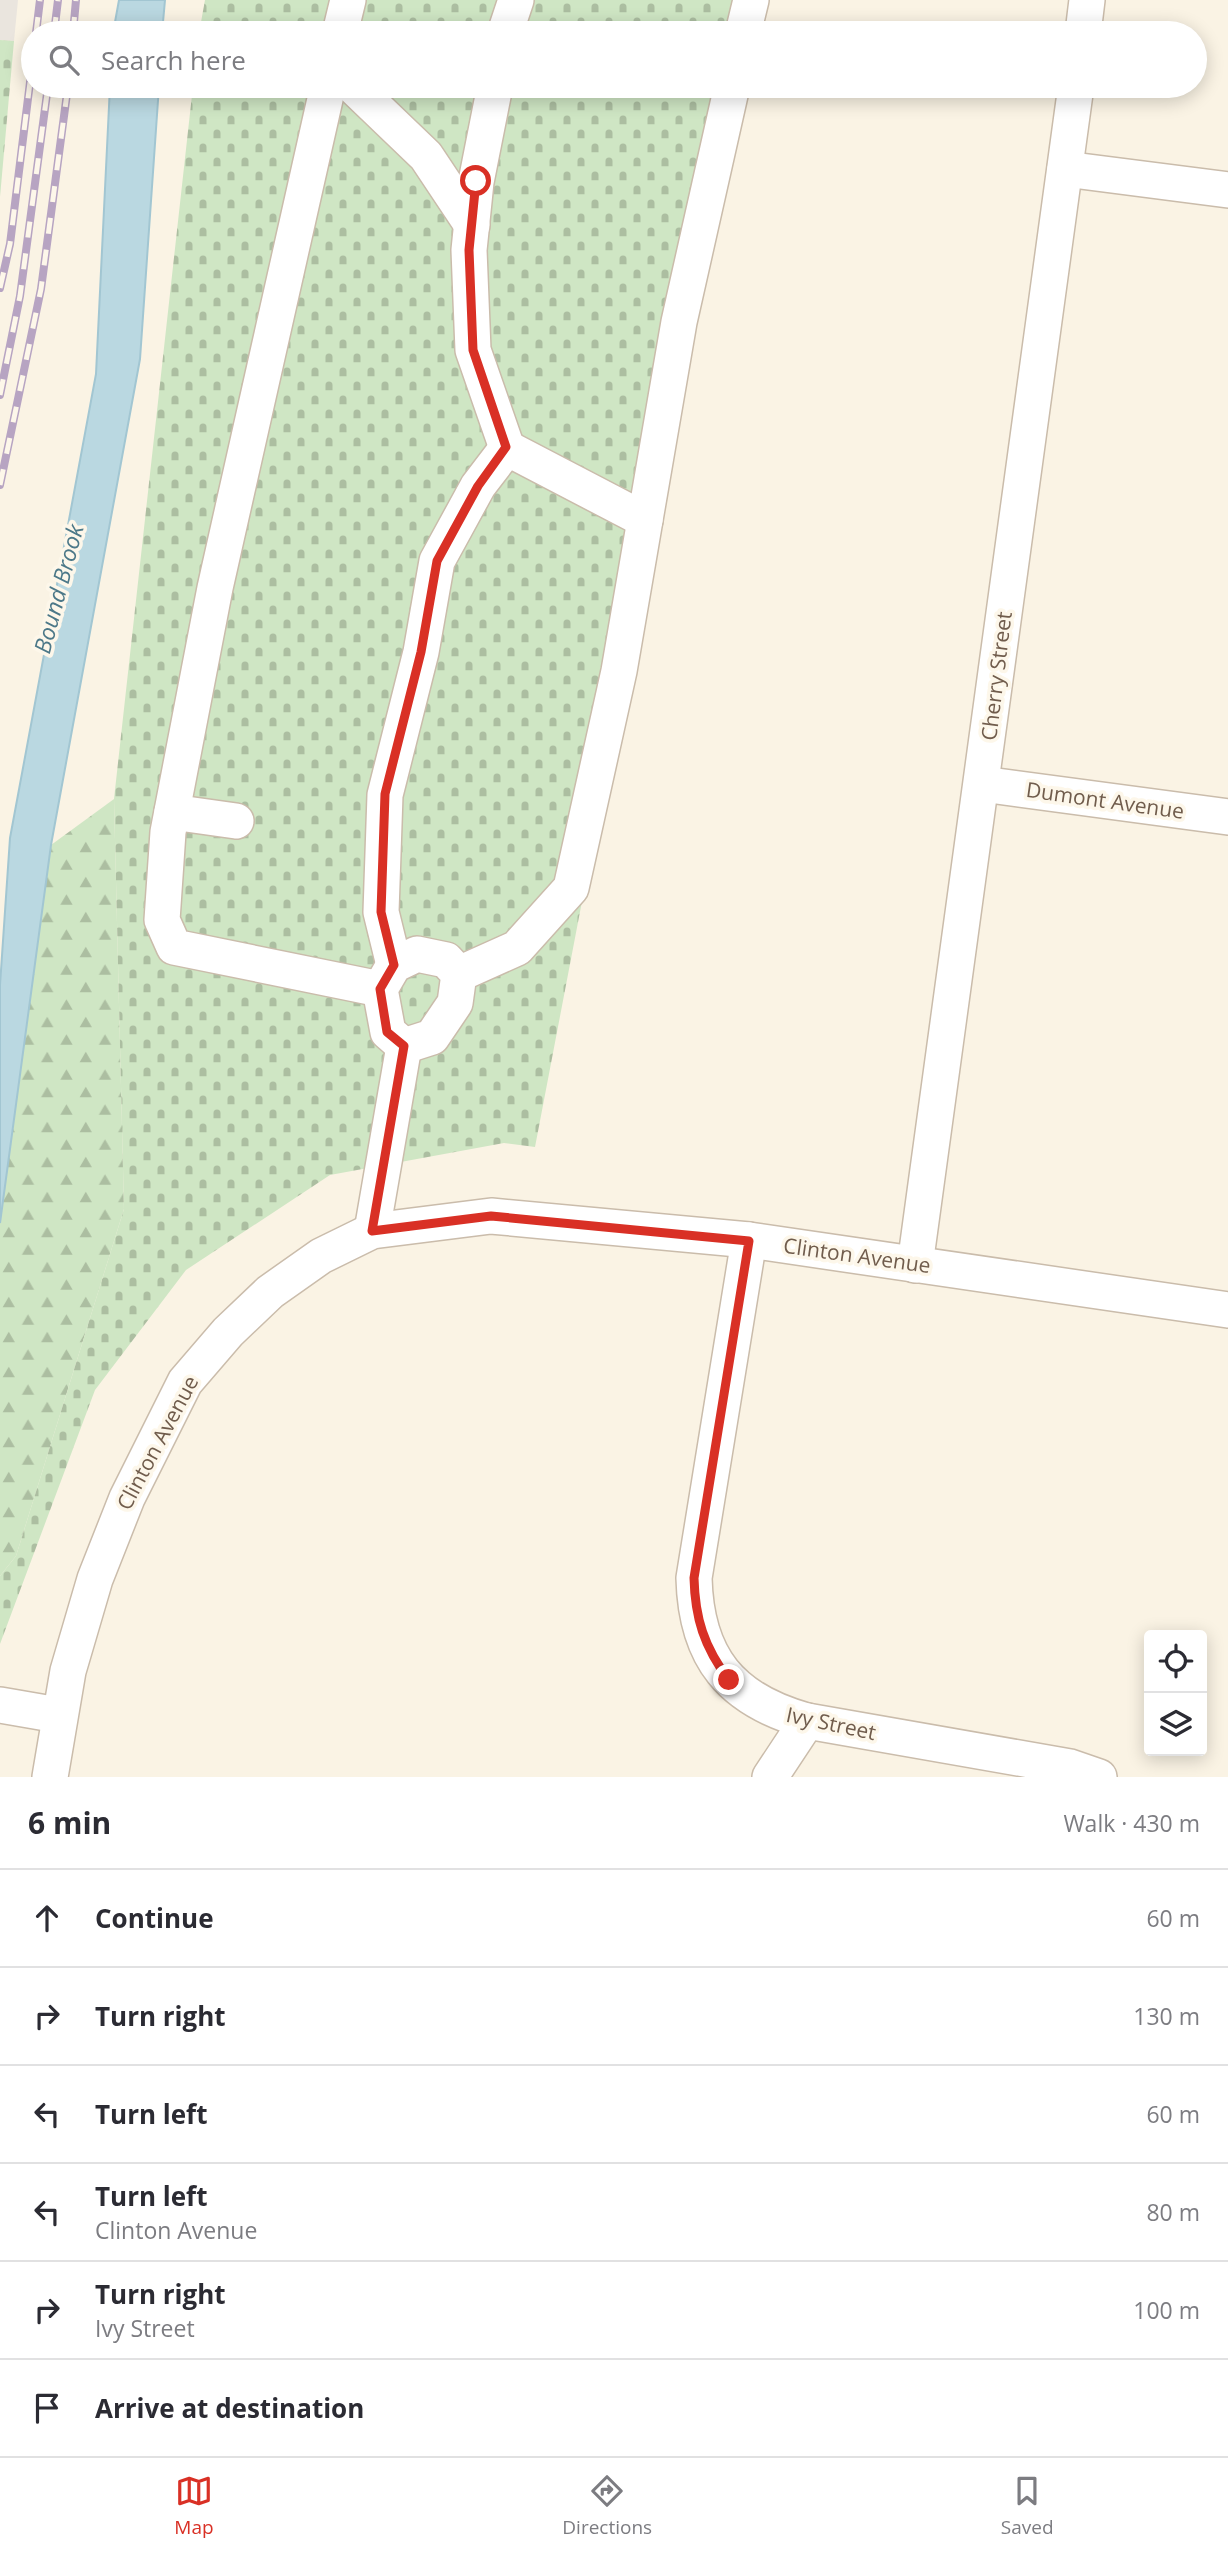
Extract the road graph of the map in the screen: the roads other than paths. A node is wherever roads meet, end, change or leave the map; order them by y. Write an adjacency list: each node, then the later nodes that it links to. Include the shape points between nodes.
1 (348, 0): 5 (street)
2 (516, 0): 6 (street)
3 (751, 0): 7 (street)
4 (1087, 0): 8 (street)
5 (343, 21)
6 (509, 21)
7 (746, 21)
8 (1084, 21)
9 (325, 98): 20 (street, via 220,562)
10 (366, 98): 16 (street, via 426,156)
11 (493, 98): 16 (street)
12 (729, 98): 18 (street, via 679,323)
13 (1074, 98): 14 (street, Cherry Street)
14 (1065, 169): 15 (street); 19 (street, Cherry Street)
15 (1228, 190)
16 (472, 225): 17 (street, via 473,350)
17 (506, 447): 18 (street); 24 (street, via 478,486 437,561 418,666 385,794 381,912)
18 (645, 520): 23 (street, via 619,671 571,888 517,948)
19 (982, 784): 21 (street, Dumont Avenue); 28 (street, Cherry Street)
20 (172, 812): 22 (street); 24 (street, via 162,920 174,947)
21 (1228, 817)
22 (236, 821)
23 (458, 974): 24 (street, via 446,960 417,954); 25 (street, via 455,1003 432,1037)
24 (387, 977): 25 (street, via 387,1032)
25 (404, 1046): 26 (street)
26 (372, 1231): 27 (street, Clinton Avenue, via 491,1216); 31 (street, Clinton Avenue, via 321,1256 270,1292 185,1382 127,1498 99,1569 79,1626)
27 (749, 1241): 28 (street, Clinton Avenue); 32 (street, Ivy Street, via 694,1578 695,1605 712,1657 729,1680 774,1712)
28 (915, 1265): 29 (street, Clinton Avenue)
29 (1228, 1310)
30 (0, 1705): 31 (street)
31 (58, 1715): 33 (street, Clinton Avenue)
32 (807, 1721): 34 (street); 35 (street, Ivy Street, via 1070,1767)
33 (50, 1777)
34 (770, 1777)
35 (1099, 1777)

